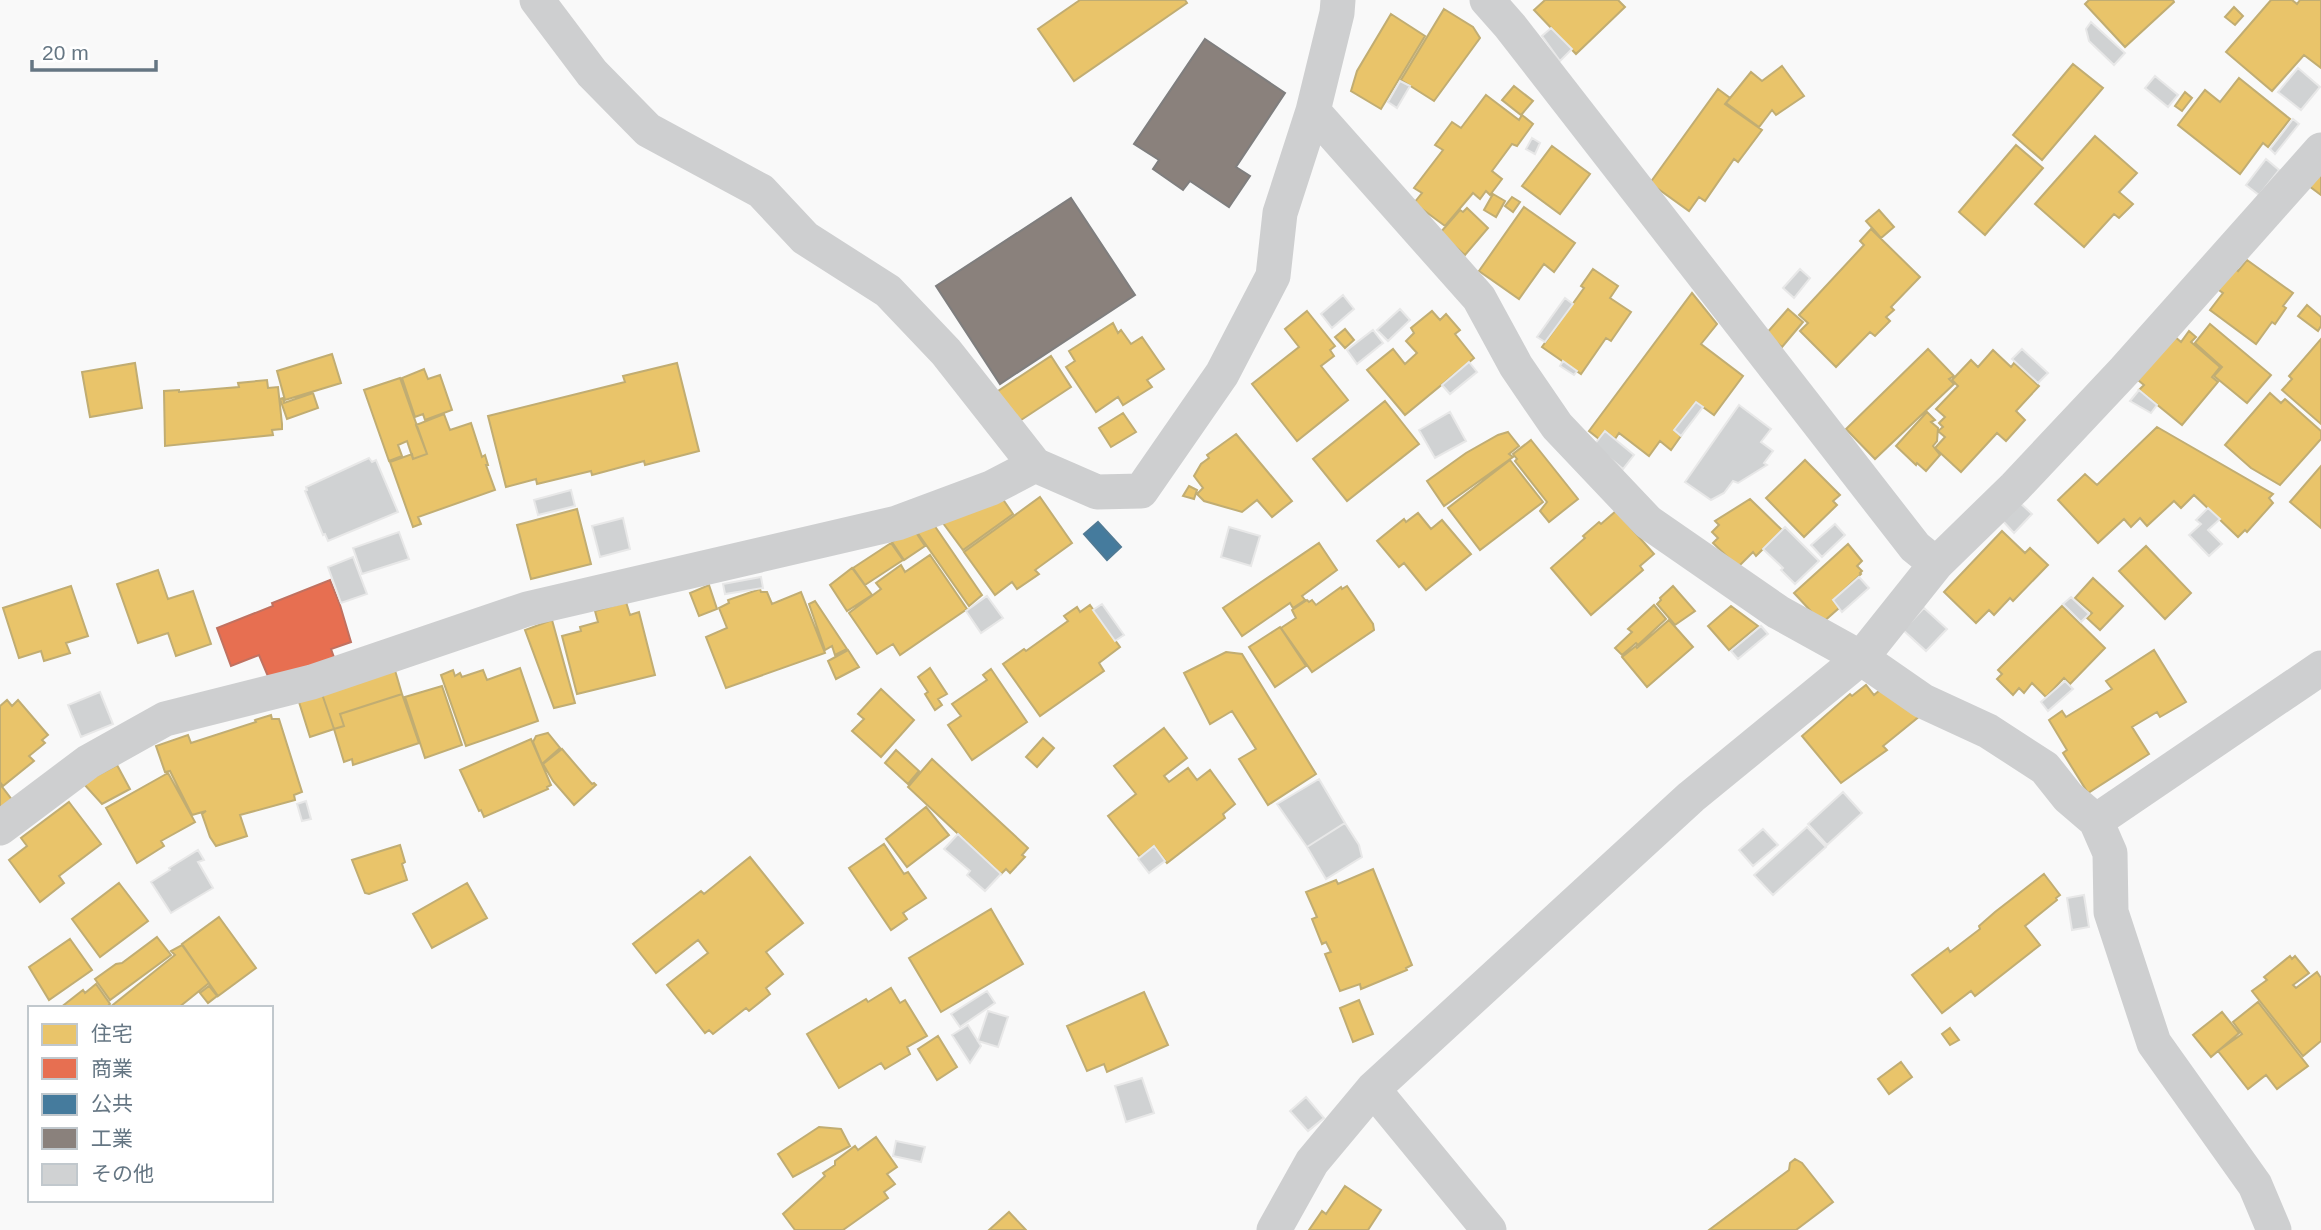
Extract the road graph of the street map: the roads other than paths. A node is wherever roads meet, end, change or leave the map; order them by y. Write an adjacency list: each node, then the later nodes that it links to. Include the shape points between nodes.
1 (537, 0): 6 (street, via 592,73 648,130 761,191 805,238 888,291 946,352)
2 (1338, 0): 4 (street)
3 (1487, 0): 7 (street, via 1915,547)
4 (1313, 111): 6 (street, via 1280,213 1273,276 1222,374 1141,491 1097,492); 8 (street, via 1479,298 1516,366 1557,426 1648,523 1778,612)
5 (2321, 150): 7 (street, via 2125,370)
6 (1035, 465): 11 (street, via 991,488 897,523 527,609 312,682 165,719 88,762)
7 (1937, 564): 8 (street)
8 (1861, 658): 10 (street, via 1923,701 1989,731 2045,768 2068,797); 12 (street, via 1691,797)
9 (2321, 668): 10 (street)
10 (2096, 821): 15 (street, via 2109,853 2111,912 2154,1042 2255,1185)
11 (0, 828)
12 (1373, 1089): 13 (street, via 1312,1162); 14 (street)
13 (1274, 1230)
14 (1489, 1230)
15 (2274, 1230)

